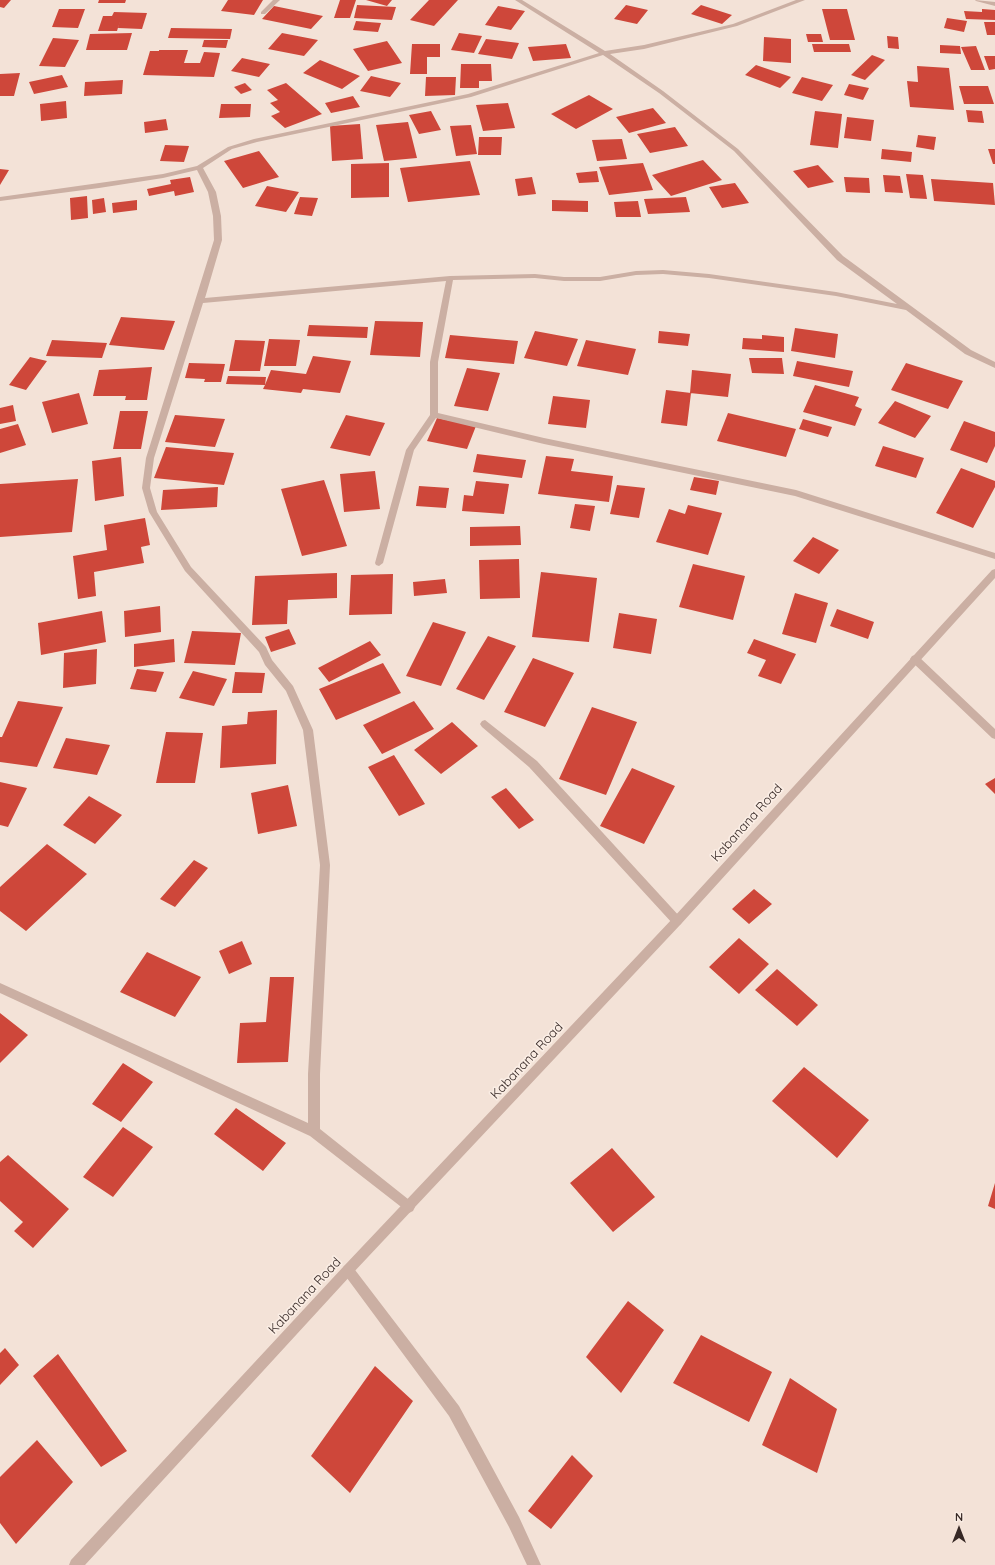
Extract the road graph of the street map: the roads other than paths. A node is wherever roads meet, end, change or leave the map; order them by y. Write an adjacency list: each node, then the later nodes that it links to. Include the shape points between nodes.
1 (276, 0): 6 (street)
2 (518, 0): 7 (street)
3 (802, 0): 7 (street, via 735,25 644,47)
4 (978, 0): 5 (street)
5 (995, 4)
6 (263, 13)
7 (604, 53): 8 (street, via 469,96 256,140 230,148); 12 (street, via 661,92 736,150 840,258)
8 (199, 167): 9 (street, via 163,176); 11 (street, via 212,192 218,240)
9 (0, 199)
10 (450, 278): 11 (street); 12 (street, via 535,276 600,279 663,272 836,294); 14 (street, via 434,362)
11 (200, 302): 23 (street, via 150,458 146,488 153,512 188,569 263,650 268,662 290,689 308,730 326,865 314,1074)
12 (907, 308): 13 (street, via 968,352)
13 (995, 365)
14 (434, 414): 15 (street, via 544,441 796,493); 16 (street, via 410,450)
15 (995, 556)
16 (379, 563)
17 (995, 572): 18 (street, Kabanana Road)
18 (915, 659): 20 (street); 21 (street, Kabanana Road)
19 (485, 724): 21 (street, via 533,764)
20 (995, 736)
21 (677, 921): 24 (street, Kabanana Road)
22 (0, 988): 23 (street)
23 (314, 1132): 24 (street)
24 (409, 1207): 25 (street, Kabanana Road)
25 (348, 1270): 26 (street, Kabanana Road); 27 (street, via 454,1411 514,1522)
26 (76, 1565)
27 (534, 1565)

